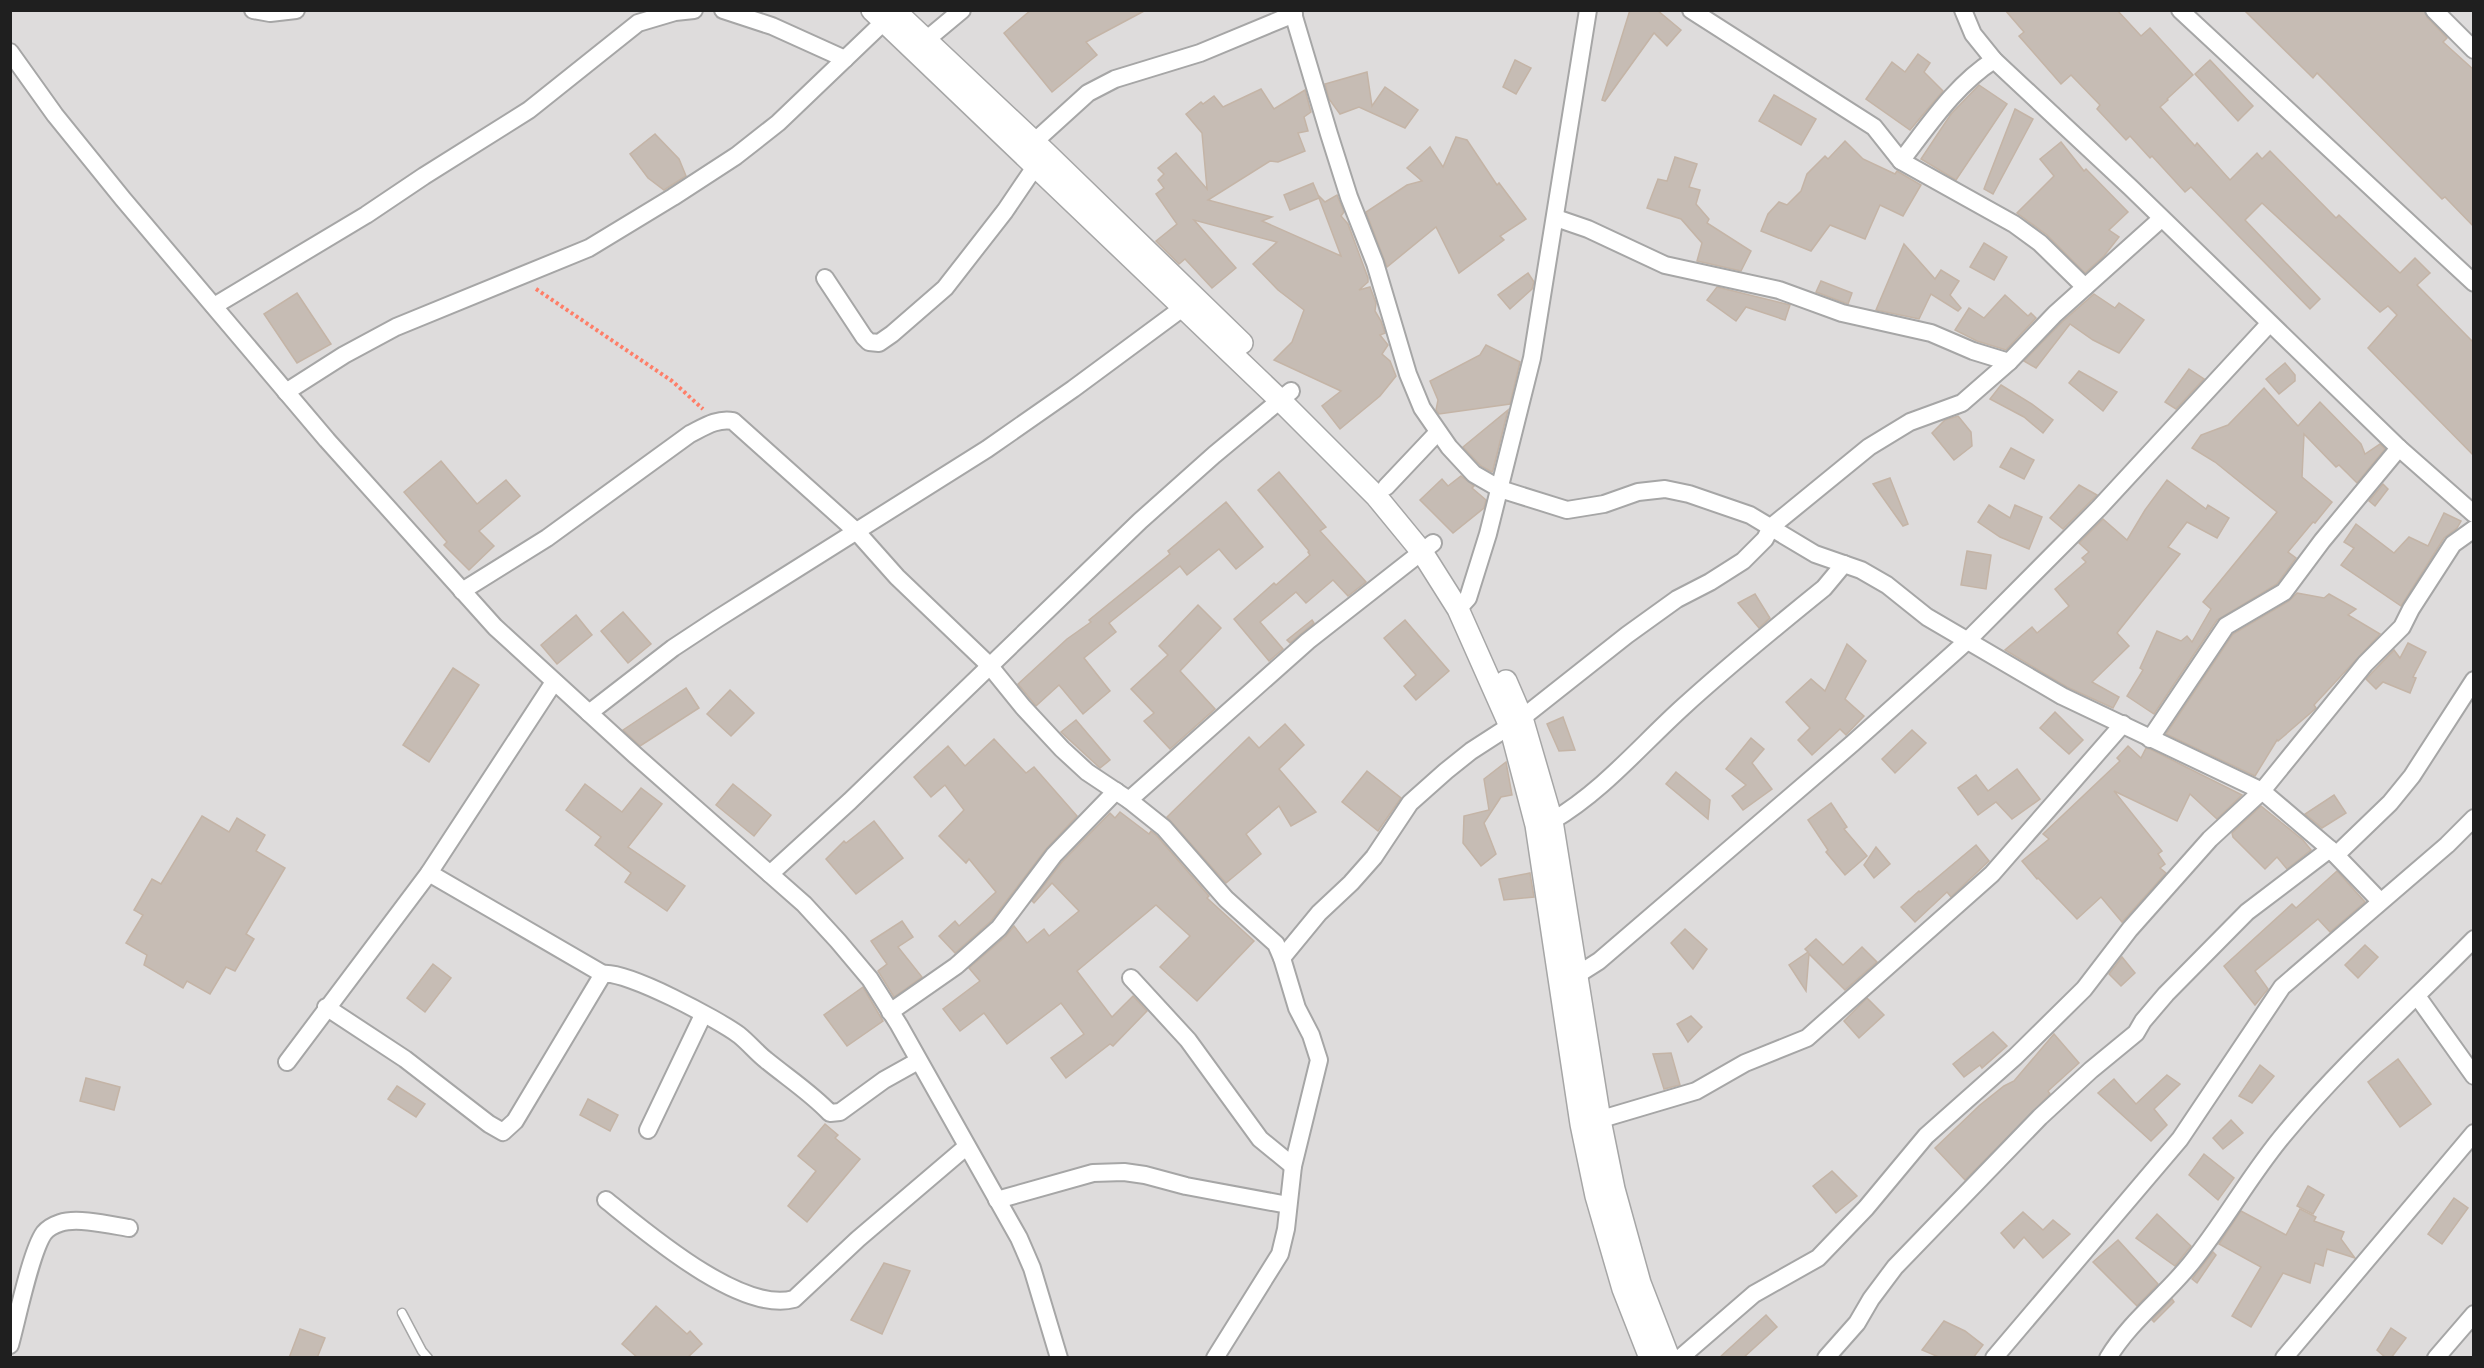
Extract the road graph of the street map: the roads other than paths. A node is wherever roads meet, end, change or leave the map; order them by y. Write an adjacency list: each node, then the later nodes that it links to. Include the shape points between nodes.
1 (253, 10): 2 (street)
2 (296, 10)
3 (694, 10): 13 (street)
4 (723, 10): 17 (street, via 772,26)
5 (962, 10): 14 (street)
6 (1588, 10): 21 (street)
7 (1691, 10): 20 (street, via 1874,127)
8 (1963, 10): 18 (street, via 1973,34)
9 (2180, 10): 24 (street)
10 (2434, 10): 15 (street)
11 (1293, 12): 19 (street, via 1200,53 1115,79 1088,93); 32 (street, via 1408,374 1422,408)
12 (886, 13): 14 (street); 17 (street); 19 (street)
13 (655, 14): 27 (street, via 638,23 529,110 366,215)
14 (926, 40): 19 (street)
15 (2474, 50)
16 (10, 52): 27 (street, via 55,115)
17 (845, 59): 30 (street, via 778,123 727,162 589,248 396,327)
18 (1994, 60): 20 (street, via 1974,74 1944,106); 22 (street)
19 (1038, 154): 23 (street, via 1005,211 945,288 879,343 864,337); 26 (street)
20 (1901, 161): 25 (street, via 2014,224 2040,243)
21 (1556, 218): 29 (street, via 1665,265 1779,290 1842,313 1930,333); 35 (street, via 1532,358)
22 (2161, 219): 25 (street); 28 (street)
23 (825, 278)
24 (2474, 283)
25 (2085, 287): 29 (street)
26 (1190, 303): 31 (street); 39 (street, via 987,449)
27 (213, 306): 30 (street)
28 (2269, 324): 33 (street); 44 (street, via 2163,440)
29 (2009, 362): 37 (street, via 1962,403 1910,422 1869,447)
30 (286, 392): 42 (street)
31 (1285, 396): 34 (street); 40 (street); 45 (street, via 1140,521)
32 (1438, 432): 34 (street); 35 (street, via 1474,474)
33 (2399, 448): 36 (street); 51 (street, via 2284,592 2226,626)
34 (1386, 487): 40 (street)
35 (1500, 489): 37 (street, via 1567,510 1665,489 1750,515); 43 (street)
36 (2474, 514)
37 (1771, 527): 41 (street, via 1815,555); 49 (street, via 1743,561 1677,599)
38 (2474, 530): 52 (street, via 2453,544 2402,627 2366,664)
39 (857, 532): 42 (street, via 733,421 716,422 690,434 547,538); 45 (street, via 897,577); 48 (street, via 708,624)
40 (1428, 548): 43 (street); 53 (street, via 1372,589)
41 (1844, 564): 44 (street, via 1887,585); 55 (street, via 1824,588 1683,707 1609,779)
42 (462, 591): 47 (street)
43 (1463, 604): 49 (street)
44 (1966, 642): 50 (street, via 2062,696); 63 (street, via 1599,961)
45 (989, 665): 53 (street, via 1062,749); 58 (street)
46 (2474, 680): 56 (street, via 2412,776 2390,802)
47 (554, 682): 48 (street); 57 (street)
48 (589, 712): 58 (street)
49 (1516, 722): 55 (street); 61 (street, via 1471,751 1410,803 1374,857); 72 (street)
50 (2123, 724): 51 (street); 72 (street, via 1992,873 1807,1038 1745,1063 1696,1091)
51 (2150, 739): 52 (street)
52 (2262, 791): 56 (street); 89 (street, via 2210,839 2130,928 2084,989 1926,1136 1818,1258 1754,1294)
53 (1122, 796): 61 (street, via 1164,828 1226,898 1276,944); 67 (street, via 1054,855 999,928 956,966)
54 (2474, 818): 59 (street)
55 (1552, 822): 63 (street)
56 (2333, 852): 59 (street); 90 (street, via 2247,912 2166,994 2136,1034 2040,1117 1895,1267 1857,1323)
57 (429, 873): 62 (street); 66 (street)
58 (770, 874): 67 (street, via 838,941 870,979)
59 (2380, 901): 91 (street, via 2282,987 2180,1139)
60 (2474, 939): 65 (street)
61 (1282, 958): 76 (street, via 1319,1060)
62 (603, 974): 66 (street, via 514,1121 503,1132 405,1059); 68 (street, via 635,980)
63 (1577, 975): 72 (street)
64 (1131, 978): 76 (street, via 1188,1040 1260,1139)
65 (2417, 996): 71 (street); 92 (street, via 2285,1132 2202,1250)
66 (326, 1007): 70 (street)
67 (890, 1011): 69 (street)
68 (703, 1015): 69 (street, via 739,1035 830,1113 835,1114); 73 (street)
69 (918, 1060): 75 (street)
70 (287, 1062)
71 (2474, 1076)
72 (1591, 1122): 87 (street, via 1596,1196 1623,1289); 88 (street, via 1640,1283)
73 (648, 1130)
74 (2474, 1133): 93 (street)
75 (966, 1147): 77 (street, via 794,1299 782,1303 753,1296 682,1260); 78 (street)
76 (1293, 1166): 79 (street)
77 (606, 1200)
78 (997, 1200): 79 (street, via 1093,1173 1124,1172); 85 (street, via 1032,1268)
79 (1288, 1205): 86 (street, via 1280,1254)
80 (129, 1228): 83 (street, via 95,1222 62,1222 50,1227 43,1234 34,1258)
81 (402, 1313): 84 (lane)
82 (2474, 1314): 94 (street)
83 (10, 1345)
84 (428, 1358)
85 (1059, 1358)
86 (1215, 1358)
87 (1650, 1358)
88 (1669, 1358)
89 (1680, 1358)
90 (1826, 1358)
91 (1994, 1358)
92 (2108, 1358)
93 (2284, 1358)
94 (2436, 1358)

